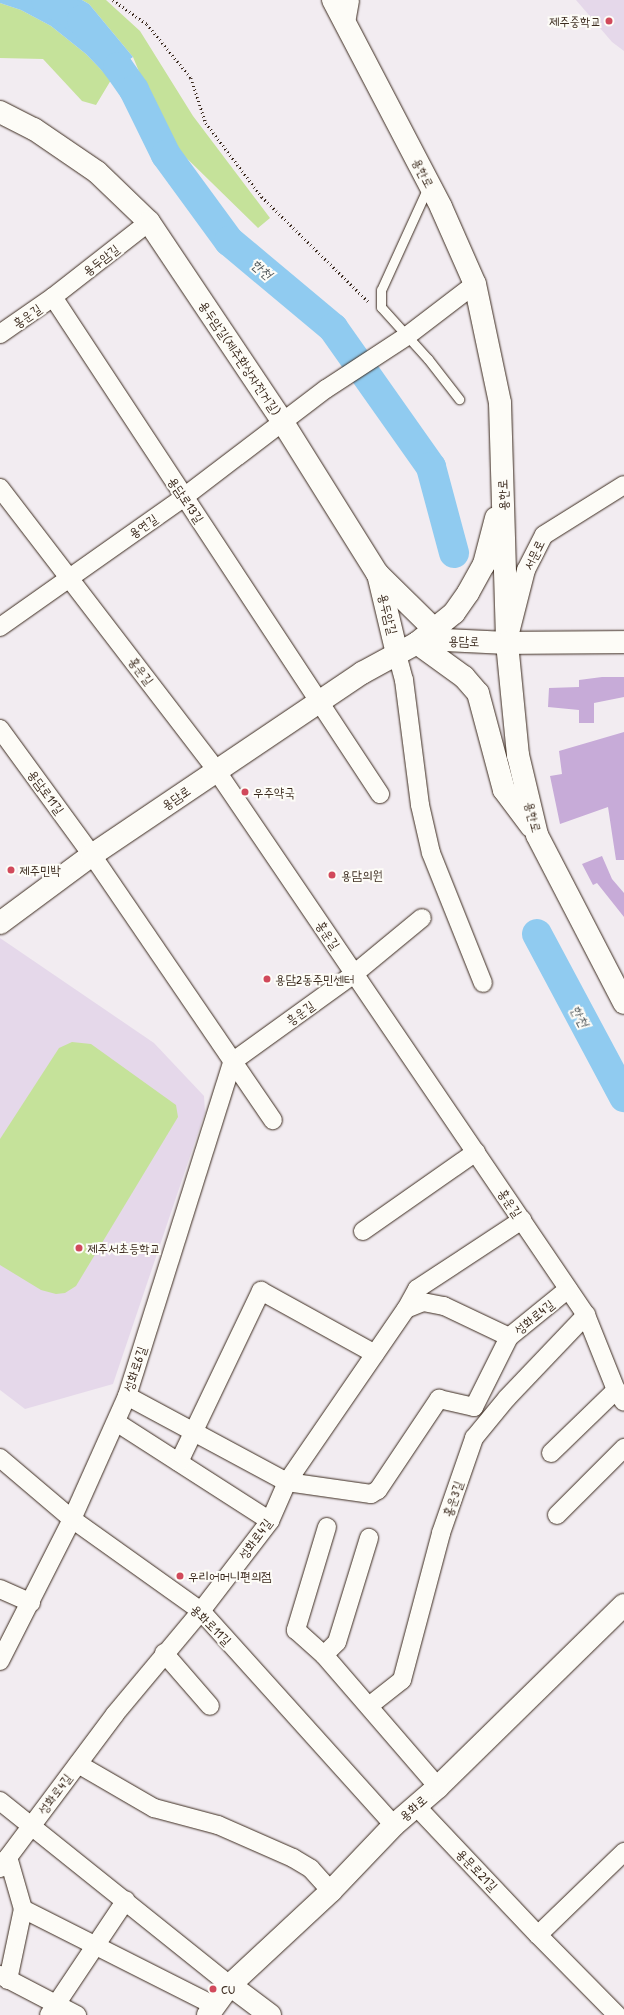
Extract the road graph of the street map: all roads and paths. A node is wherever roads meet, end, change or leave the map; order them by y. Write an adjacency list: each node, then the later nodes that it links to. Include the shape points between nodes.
1 (113, 0): 10 (path, via 147,24 191,78 206,123 262,197 367,301)
2 (333, 0): 4 (street, 용한로)
3 (350, 0): 4 (street)
4 (346, 23): 6 (street, 용한로)
5 (0, 112): 7 (street, 용두암길(제주환상자전거길), via 34,129 97,172)
6 (429, 185): 8 (street, 용한로); 10 (lane, via 381,290)
7 (149, 222): 9 (street, 용두암길); 14 (street, 용두암길(제주환상자전거길))
8 (475, 284): 12 (street, 용연길); 15 (street, 용한로, via 500,403)
9 (53, 298): 11 (street, 홍운길); 18 (street, 용담로13길)
10 (381, 307): 12 (lane)
11 (0, 334)
12 (407, 336): 13 (lane); 14 (street, 용연길)
13 (459, 399)
14 (282, 422): 18 (street, 용연길); 19 (street, 용두암길(제주환상자전거길))
15 (502, 475): 22 (street, via 494,533 484,564); 25 (street, 용한로)
16 (624, 485): 25 (street, 서문로, via 544,535 526,570)
17 (0, 488): 20 (street, 홍운길)
18 (184, 497): 20 (street, 용연길); 27 (street, 용담로13길)
19 (377, 573): 22 (street, 용두암길(제주환상자전거길)); 26 (street, 용두암길)
20 (71, 578): 21 (street, 용연길); 29 (street, 홍운길)
21 (0, 627)
22 (440, 635): 24 (street, 용담로); 25 (street, 용담로)
23 (624, 642): 25 (street, 용담로)
24 (417, 643): 26 (street, 용담로); 31 (street, via 464,677 478,693 504,790)
25 (507, 643): 31 (street, 용한로, via 518,755)
26 (397, 654): 27 (street, 용담로, via 362,673); 36 (street, via 404,680 420,806 431,853)
27 (321, 702): 29 (street, 용담로); 30 (street)
28 (0, 729): 32 (street, 용담로11길)
29 (216, 770): 32 (street, 용담로); 35 (street, 홍운길)
30 (380, 794)
31 (536, 833): 37 (street, 용한로, via 559,882)
32 (92, 855): 34 (street, 용담로); 38 (street)
33 (422, 918): 35 (street, 흥운길)
34 (0, 923)
35 (354, 974): 38 (street, 흥운길); 40 (street, 홍운길)
36 (483, 983)
37 (624, 1003)
38 (232, 1062): 39 (street); 48 (street, 성화로6길)
39 (273, 1120)
40 (476, 1152): 41 (street, 홍운길); 42 (street)
41 (522, 1220): 43 (street, 홍운길); 44 (street, via 417,1289)
42 (363, 1231)
43 (568, 1289): 45 (street, 홍운길); 46 (street, 성화로4길)
44 (406, 1309): 46 (street, 성화로4길, via 423,1302 444,1306); 47 (street, 성화로4길)
45 (586, 1315): 49 (street, 홍운길); 70 (street, 홍운3길, via 507,1398 474,1438 441,1533 402,1680)
46 (508, 1337): 56 (street, via 474,1407 439,1399 378,1490 371,1494)
47 (375, 1354): 51 (street, via 261,1291); 56 (street, 성화로4길)
48 (127, 1396): 50 (street, 성화로6길); 51 (street)
49 (620, 1396): 53 (street)
50 (116, 1422): 55 (street); 58 (street, 성화로6길)
51 (192, 1431): 55 (street); 56 (street)
52 (624, 1448): 57 (street)
53 (551, 1453)
54 (0, 1458): 58 (street, 용화로11길)
55 (179, 1462): 59 (street)
56 (287, 1482): 59 (street, 성화로4길)
57 (557, 1515)
58 (72, 1520): 63 (street, 성화로6길); 65 (street, 용화로11길)
59 (270, 1520): 65 (street, 성화로4길)
60 (327, 1527): 67 (street, via 296,1630)
61 (369, 1538): 67 (street, via 337,1642)
62 (0, 1589): 63 (street)
63 (31, 1603): 68 (street, 성화로6길)
64 (624, 1605): 72 (street, 용화로)
65 (200, 1611): 66 (street, 성화로4길); 76 (street, 용화로11길)
66 (164, 1653): 69 (street); 71 (street, 성화로4길)
67 (324, 1655): 70 (street)
68 (0, 1661)
69 (210, 1706)
70 (369, 1706): 72 (street)
71 (78, 1764): 75 (street, 성화로4길); 79 (street, via 154,1808 218,1825 293,1858 311,1869)
72 (438, 1787): 74 (street, 용화로)
73 (0, 1801): 75 (street)
74 (416, 1806): 76 (street, 용화로); 82 (street, 용문로21길)
75 (32, 1825): 78 (street, 성화로4길); 80 (street)
76 (394, 1825): 79 (street, 용화로)
77 (624, 1852): 82 (street)
78 (4, 1863): 81 (street)
79 (331, 1891): 85 (street, 용화로)
80 (126, 1900): 83 (street); 85 (street)
81 (23, 1909): 83 (street); 84 (street)
82 (538, 1935): 90 (street, 용문로21길)
83 (94, 1945): 86 (street); 87 (street)
84 (4, 1977): 86 (street)
85 (230, 1984): 87 (street, 용화로); 89 (street)
86 (53, 2010): 88 (street)
87 (210, 2010)
88 (77, 2015)
89 (270, 2015)
90 (617, 2015)

